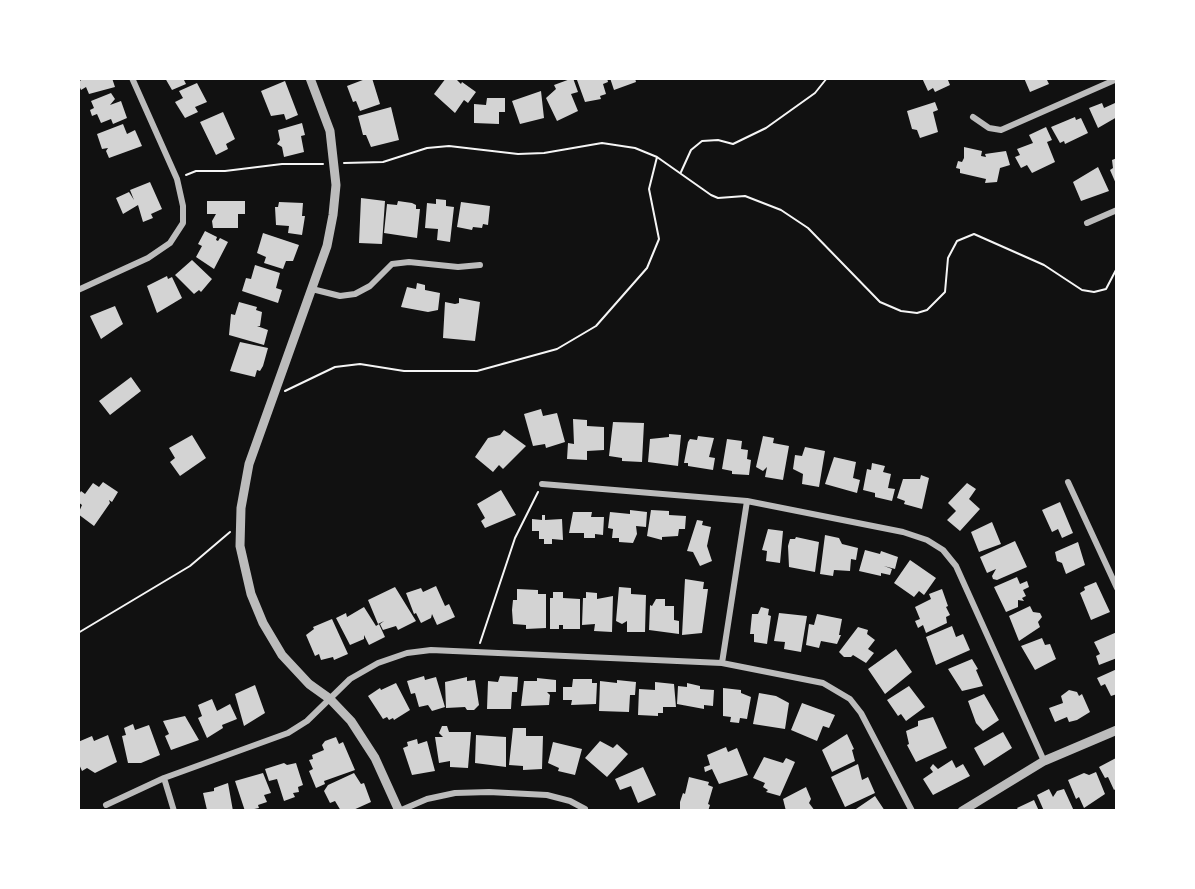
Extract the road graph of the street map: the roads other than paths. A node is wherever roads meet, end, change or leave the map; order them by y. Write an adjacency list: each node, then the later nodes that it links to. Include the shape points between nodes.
1 (132, 78): 9 (street, via 177,179 183,223 170,243 148,258)
2 (310, 78): 8 (street, via 330,131 335,163 333,215)
3 (1117, 79): 4 (street, via 1001,130 989,128)
4 (973, 117)
5 (1117, 210): 6 (street)
6 (1087, 223)
7 (480, 266): 8 (street, via 392,264 370,286 355,294 340,296)
8 (312, 288): 15 (street, via 249,464 240,546 251,594 263,623 282,655 309,684)
9 (78, 290)
10 (1068, 482): 13 (street)
11 (542, 484): 12 (street)
12 (747, 501): 14 (street); 17 (street, via 903,532 943,550 956,567)
13 (1117, 588)
14 (722, 663): 15 (street, via 478,652 407,653 350,679); 23 (street, via 823,683 850,699 870,728)
15 (330, 699): 18 (street, via 288,733); 22 (street, via 351,721 375,758)
16 (1117, 730): 17 (street)
17 (1044, 761): 24 (street)
18 (164, 778): 19 (street); 21 (street)
19 (106, 805)
20 (585, 809): 22 (street, via 547,795 489,792 454,793)
21 (174, 811)
22 (399, 811)
23 (912, 811)
24 (962, 811)

